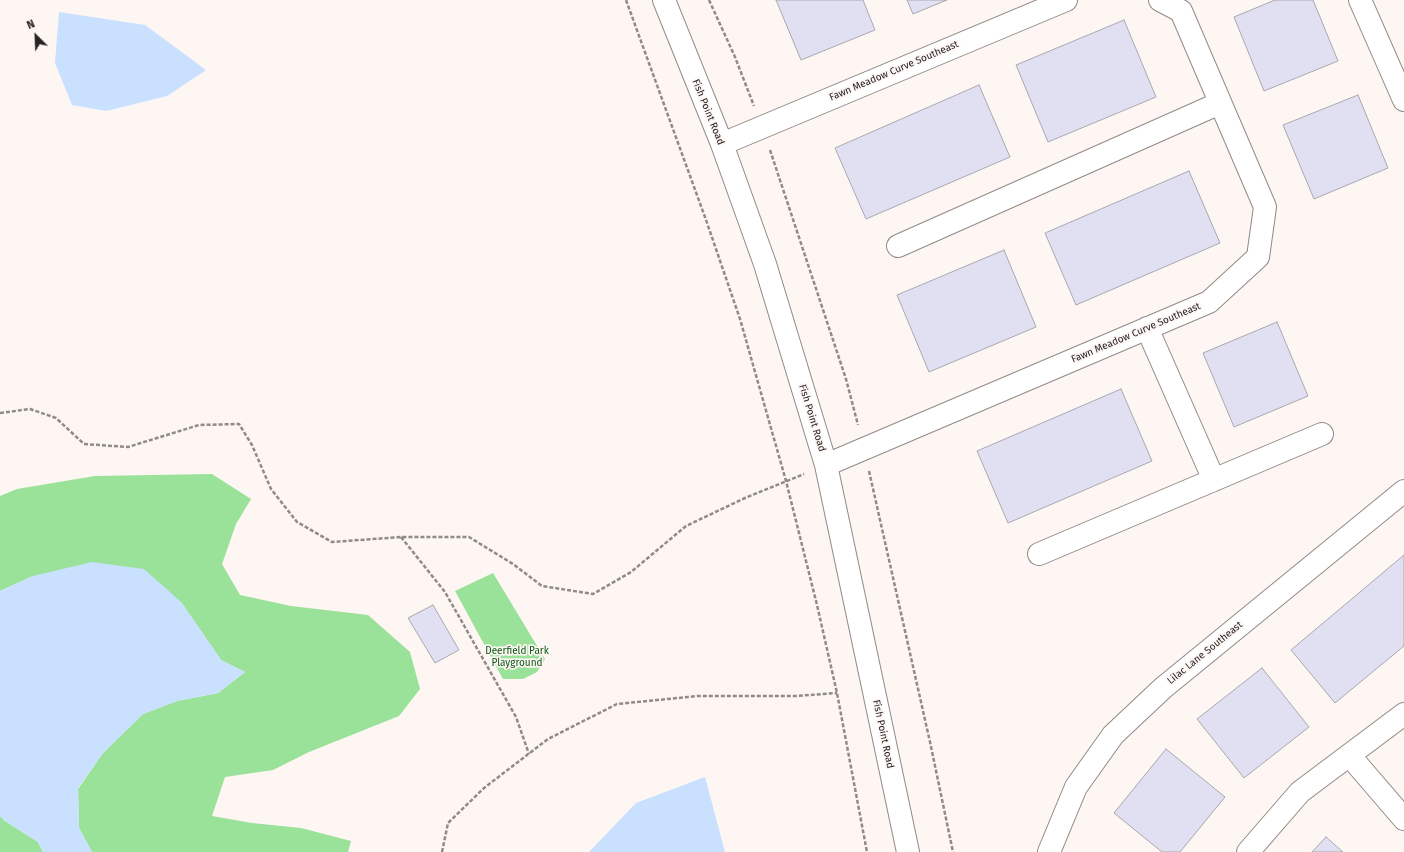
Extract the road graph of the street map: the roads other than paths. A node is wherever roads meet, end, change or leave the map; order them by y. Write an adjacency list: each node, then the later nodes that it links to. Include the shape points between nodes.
1 (664, 0): 8 (street, Fish Point Road)
2 (1066, 0): 5 (street, Fawn Meadow Curve Southeast)
3 (1160, 0): 7 (street, Fawn Meadow Curve Southeast, via 1181,11)
4 (1360, 0): 6 (street)
5 (1043, 4): 8 (street, Fawn Meadow Curve Southeast)
6 (1404, 100)
7 (1220, 103): 9 (street); 10 (street, Fawn Meadow Curve Southeast, via 1265,208 1258,257 1209,302)
8 (722, 144): 12 (street, Fish Point Road, via 765,264)
9 (898, 246)
10 (1146, 328): 12 (street, Fawn Meadow Curve Southeast); 13 (street)
11 (1322, 434): 13 (street)
12 (826, 465): 20 (street, Fish Point Road)
13 (1214, 480): 15 (street)
14 (1404, 491): 19 (street, Lilac Lane Southeast, via 1163,688 1113,735 1076,787)
15 (1039, 554)
16 (1404, 714): 17 (street)
17 (1349, 755): 18 (street); 21 (street, via 1300,792)
18 (1404, 819)
19 (1051, 851)
20 (908, 852)
21 (1248, 852)

